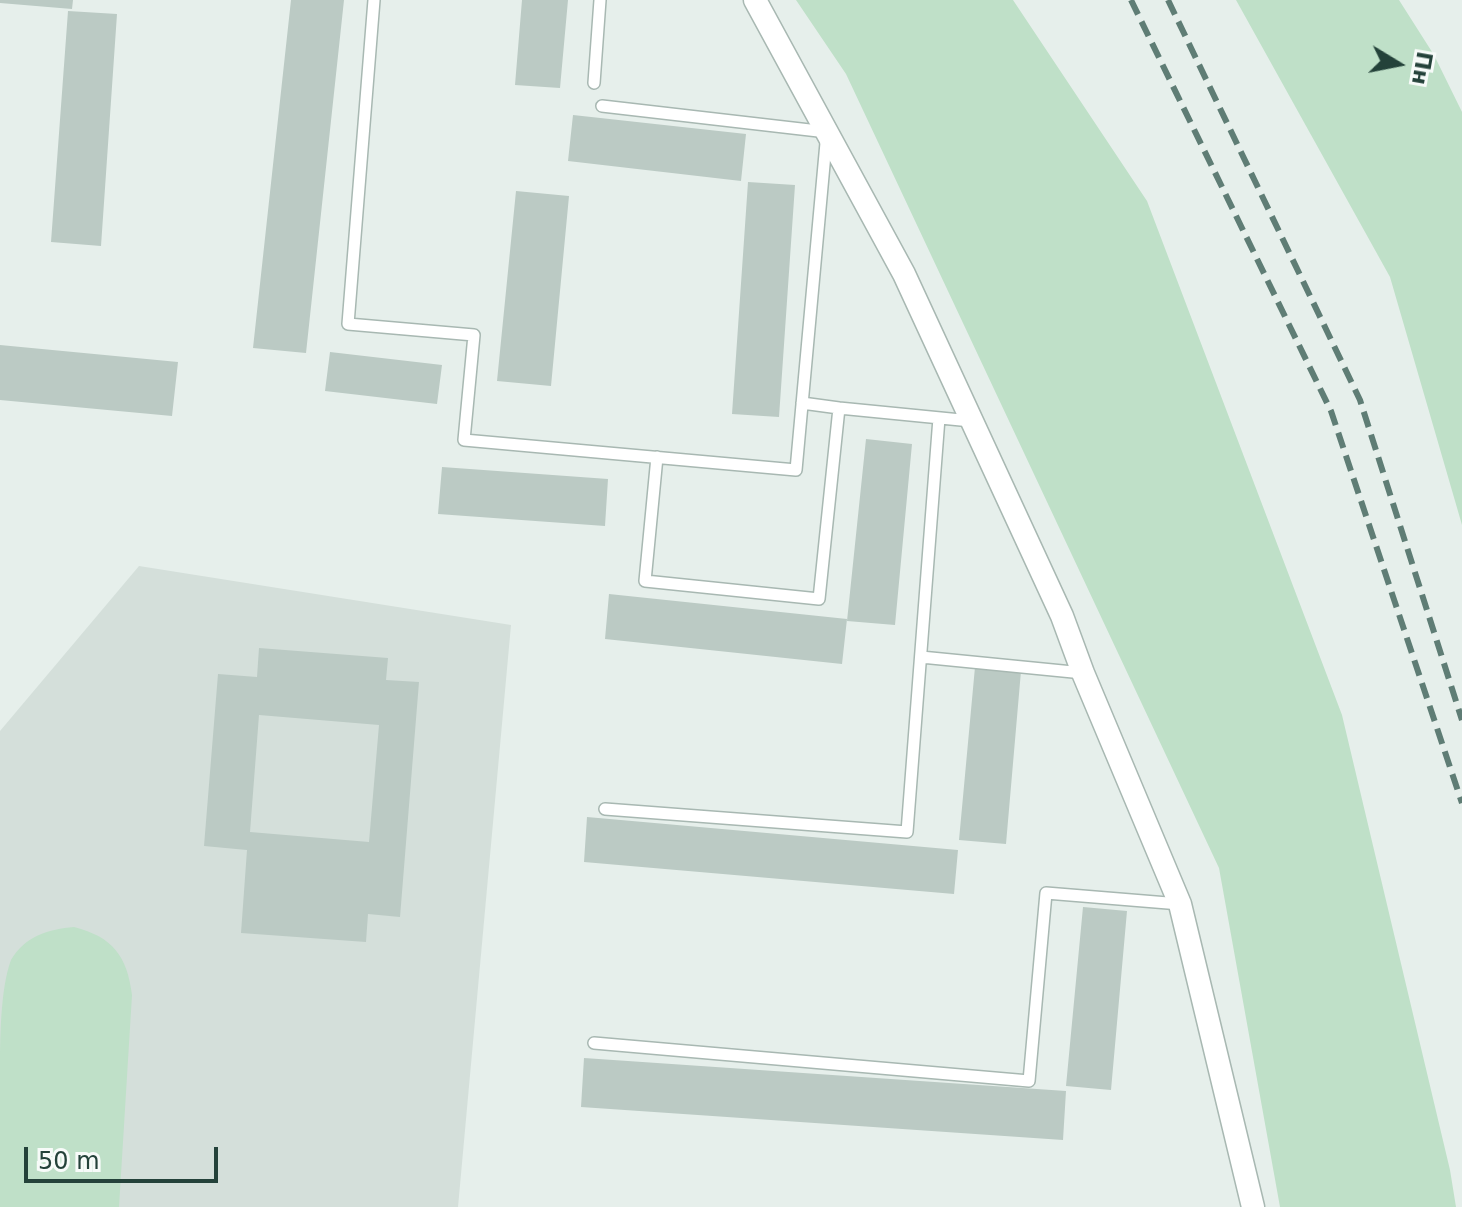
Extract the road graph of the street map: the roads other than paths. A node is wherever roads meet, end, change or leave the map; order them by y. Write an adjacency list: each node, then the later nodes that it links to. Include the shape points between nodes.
1 (374, 0): 11 (lane, via 348,324 474,335 464,440)
2 (600, 0): 4 (lane)
3 (755, 0): 6 (street)
4 (594, 83)
5 (602, 106): 6 (lane)
6 (827, 132): 7 (lane); 10 (street, via 904,274)
7 (802, 403): 8 (lane); 11 (lane, via 796,470)
8 (839, 408): 9 (lane); 11 (lane, via 819,599 645,581)
9 (939, 418): 10 (lane); 12 (lane)
10 (972, 422): 13 (street)
11 (657, 457)
12 (921, 657): 13 (lane); 14 (lane, via 907,832)
13 (1083, 673): 15 (street)
14 (605, 809)
15 (1180, 904): 16 (lane, via 1046,893 1029,1081); 17 (street)
16 (594, 1043)
17 (1253, 1207)

